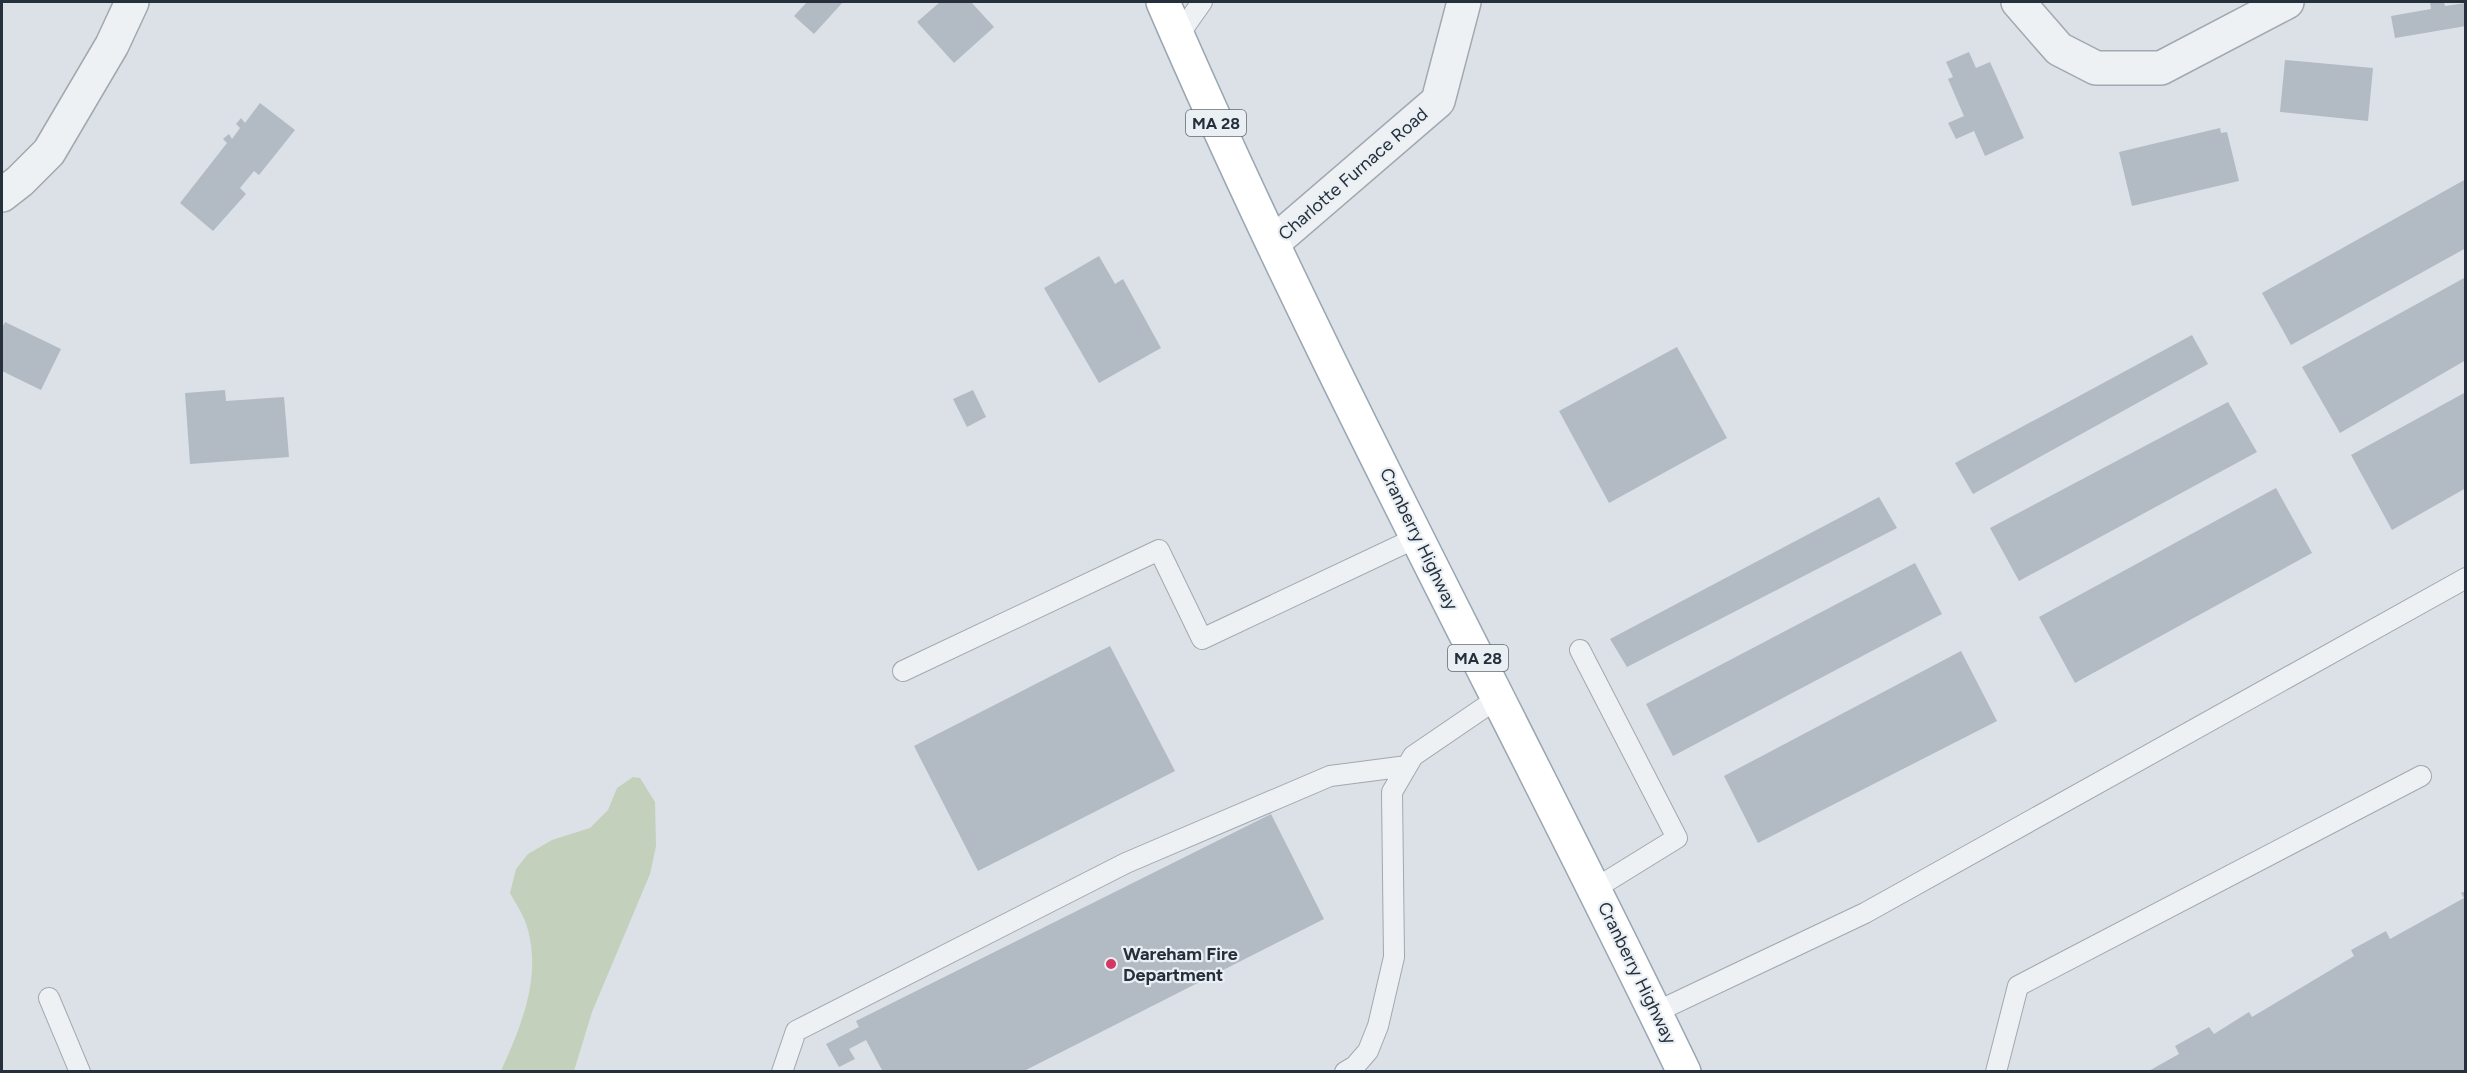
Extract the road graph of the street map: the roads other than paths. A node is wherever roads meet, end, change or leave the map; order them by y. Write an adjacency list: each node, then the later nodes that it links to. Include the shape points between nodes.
1 (132, 2): 8 (street, via 112,45 49,152)
2 (1163, 2): 7 (main road, Cranberry Highway / MA 28)
3 (1202, 2): 7 (lane)
4 (1464, 2): 9 (street, Charlotte Furnace Road, via 1438,101)
5 (2018, 2): 6 (street, via 2059,49 2096,68 2161,68)
6 (2287, 2)
7 (1178, 36): 9 (main road, Cranberry Highway / MA 28)
8 (2, 195)
9 (1273, 243): 10 (main road, Cranberry Highway / MA 28)
10 (1418, 537): 13 (lane, via 1202,639 1159,550); 14 (main road, Cranberry Highway / MA 28)
11 (2466, 578): 19 (lane, via 1865,913)
12 (1580, 650): 17 (lane, via 1677,838)
13 (903, 671)
14 (1498, 698): 15 (lane, via 1413,756); 17 (main road, Cranberry Highway / MA 28)
15 (1407, 766): 21 (lane, via 1330,776 1126,863 796,1031); 22 (lane, via 1392,792 1394,957 1368,1051)
16 (2421, 776): 24 (lane, via 2018,986)
17 (1596, 888): 19 (main road, Cranberry Highway / MA 28)
18 (49, 998): 20 (lane)
19 (1656, 1012): 23 (main road, Cranberry Highway / MA 28)
20 (81, 1071)
21 (782, 1071)
22 (1345, 1071)
23 (1684, 1071)
24 (1996, 1071)

